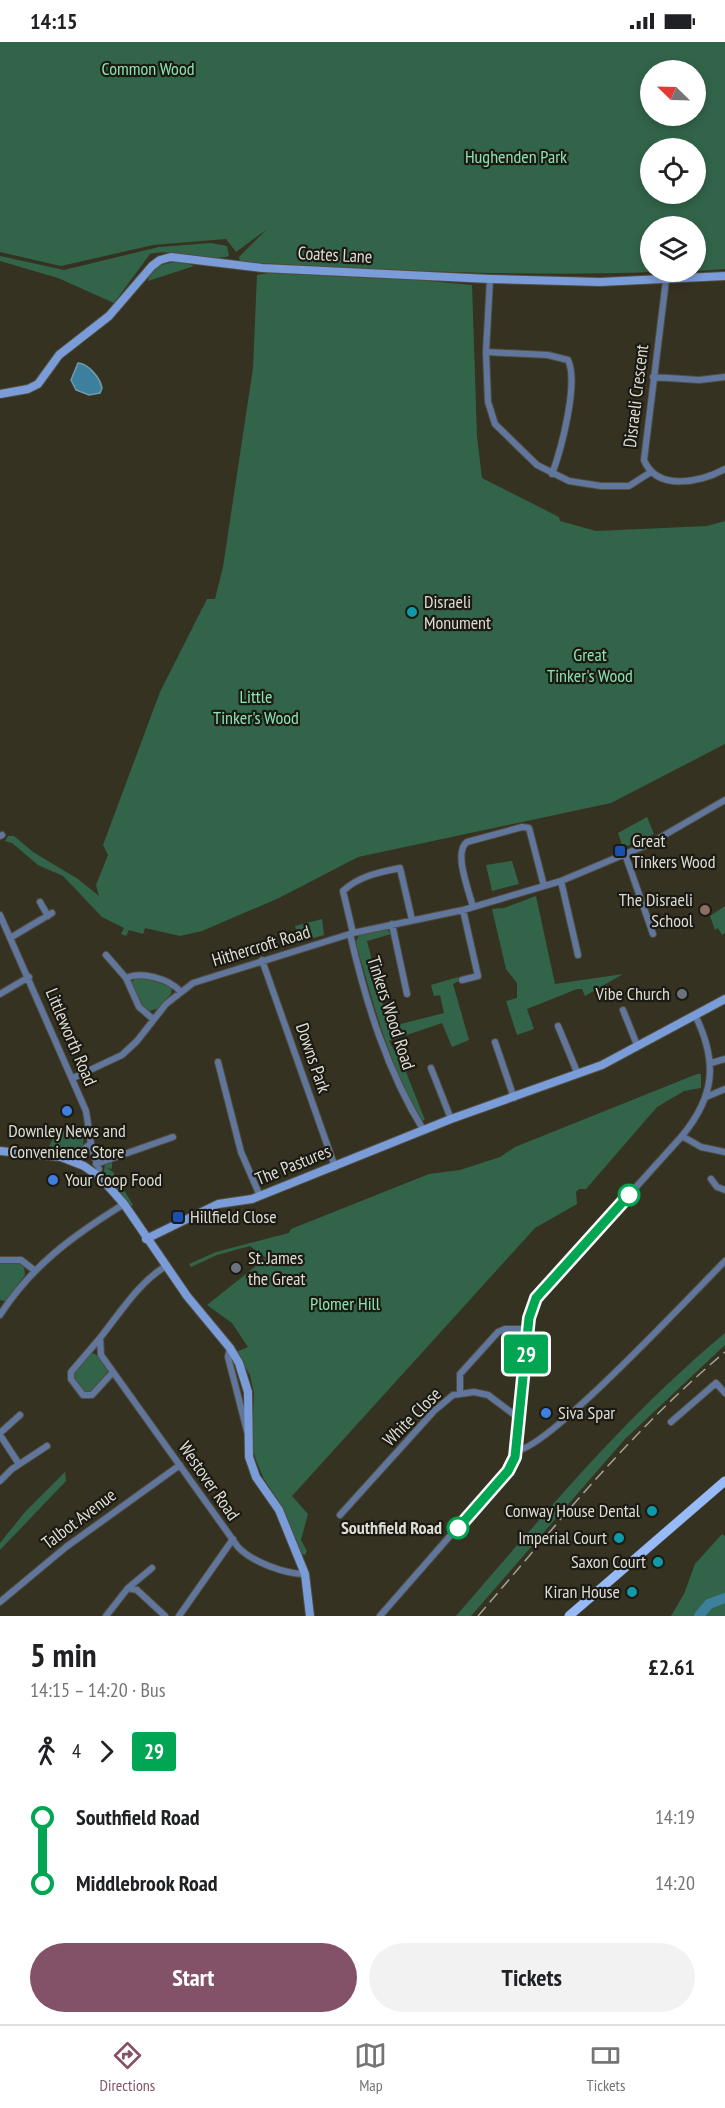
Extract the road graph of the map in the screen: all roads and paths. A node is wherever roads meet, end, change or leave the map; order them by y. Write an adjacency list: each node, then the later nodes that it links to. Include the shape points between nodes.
1 (725, 276): 2 (street, Coates Lane)
2 (706, 277)
3 (490, 279): 4 (street, Coates Lane); 6 (street); 9 (street, Coates Lane, via 237,266 192,258 160,260 109,316 59,356 38,384)
4 (640, 280)
5 (666, 282): 7 (street, Disraeli Crescent)
6 (486, 352): 12 (street, via 488,402 495,424 531,460); 12 (street, via 548,355 568,360 569,402)
7 (653, 377): 8 (street); 11 (street, Disraeli Crescent, via 644,453)
8 (725, 377)
9 (0, 394)
10 (725, 469): 11 (street, Disraeli Crescent, via 678,481 662,480)
11 (651, 472): 12 (street, via 634,484 621,487 578,483)
12 (552, 474)
13 (725, 800): 14 (street, Hithercroft Road, via 680,828)
14 (625, 854): 15 (street, Hithercroft Road); 24 (street)
15 (561, 881): 16 (street, Hithercroft Road); 27 (street)
16 (544, 886): 18 (street, Hithercroft Road); 18 (street, via 529,828 467,842 459,855)
17 (40, 902): 25 (street, via 50,915)
18 (473, 907): 19 (street, Hithercroft Road)
19 (463, 910): 21 (street, Hithercroft Road); 31 (street, via 478,976)
20 (0, 915): 25 (street, Littleworth Road)
21 (412, 920): 22 (street, Hithercroft Road); 23 (street, via 400,868 378,872 343,891)
22 (392, 924): 23 (street, Hithercroft Road); 34 (street)
23 (352, 934): 28 (street, Hithercroft Road); 52 (street, Tinkers Wood Road, via 384,1052)
24 (653, 934)
25 (10, 938): 29 (street, Littleworth Road)
26 (106, 955): 30 (street)
27 (578, 955)
28 (262, 960): 32 (street, Hithercroft Road); 60 (street, Downs Park)
29 (29, 977): 33 (street); 47 (street, Littleworth Road)
30 (126, 978): 32 (street, via 140,975 166,981); 38 (street, via 139,1007)
31 (462, 981)
32 (180, 991): 38 (street, Hithercroft Road)
33 (0, 994)
34 (407, 994)
35 (725, 999): 37 (street, The Pastures)
36 (623, 1010): 41 (street)
37 (695, 1015): 41 (street, The Pastures); 44 (street, via 708,1043)
38 (153, 1019): 47 (street, Hithercroft Road, via 122,1055)
39 (558, 1026): 46 (street)
40 (495, 1042): 50 (street)
41 (637, 1045): 46 (street, The Pastures, via 606,1063)
42 (725, 1059): 44 (street)
43 (218, 1062): 64 (street, via 242,1152)
44 (711, 1063): 49 (street)
45 (431, 1068): 51 (street)
46 (577, 1072): 50 (street, The Pastures)
47 (73, 1078): 55 (street, Littleworth Road, via 86,1111)
48 (725, 1089): 49 (street)
49 (706, 1096): 53 (street)
50 (514, 1098): 51 (street, The Pastures)
51 (451, 1119): 52 (street, The Pastures)
52 (424, 1131): 60 (street, The Pastures)
53 (682, 1136): 57 (street, via 701,1147); 72 (street, via 542,1290 531,1308)
54 (172, 1137): 59 (street)
55 (91, 1143): 58 (street); 59 (street, Littleworth Road)
56 (0, 1151): 58 (street)
57 (725, 1152)
58 (72, 1161): 61 (street)
59 (96, 1164): 61 (street, Littleworth Road)
60 (335, 1167): 64 (street, The Pastures)
61 (96, 1174): 65 (street)
62 (711, 1179): 63 (street)
63 (725, 1190)
64 (260, 1196): 66 (street, The Pastures, via 218,1204)
65 (124, 1204): 66 (street); 70 (street, via 67,1241)
66 (146, 1239): 69 (street)
67 (0, 1260): 70 (street, via 21,1260)
68 (725, 1261): 82 (street, via 541,1440)
69 (166, 1266): 73 (street, via 154,1273); 90 (street, via 239,1363 248,1392 249,1457 256,1477 279,1510)
70 (34, 1270): 71 (street)
71 (0, 1315)
72 (528, 1329): 75 (street, via 498,1332 460,1374); 78 (street)
73 (100, 1338): 74 (street, Westover Road, via 101,1355); 74 (street, via 71,1372 70,1379 83,1395 92,1395)
74 (113, 1372): 84 (street, Westover Road)
75 (460, 1393): 78 (street, White Close, via 488,1395); 87 (street, White Close, via 441,1404)
76 (725, 1393): 79 (street, via 716,1383)
77 (20, 1415): 80 (street)
78 (520, 1419): 82 (street)
79 (671, 1422)
80 (0, 1434): 83 (street)
81 (47, 1446): 83 (street)
82 (517, 1450): 97 (street, via 508,1471)
83 (19, 1464): 85 (street)
84 (180, 1465): 88 (street, Westover Road); 92 (street, Talbot Avenue, via 66,1547)
85 (0, 1481)
86 (725, 1481): 98 (main road)
87 (340, 1515)
88 (233, 1539): 90 (street, Westover Road, via 250,1557 292,1574); 95 (street)
89 (152, 1568): 91 (street)
90 (305, 1574): 96 (street)
91 (127, 1588): 93 (street); 94 (street, via 137,1590)
92 (0, 1602)
93 (106, 1616)
94 (165, 1616)
95 (179, 1616)
96 (310, 1616)
97 (380, 1616)
98 (569, 1616)

